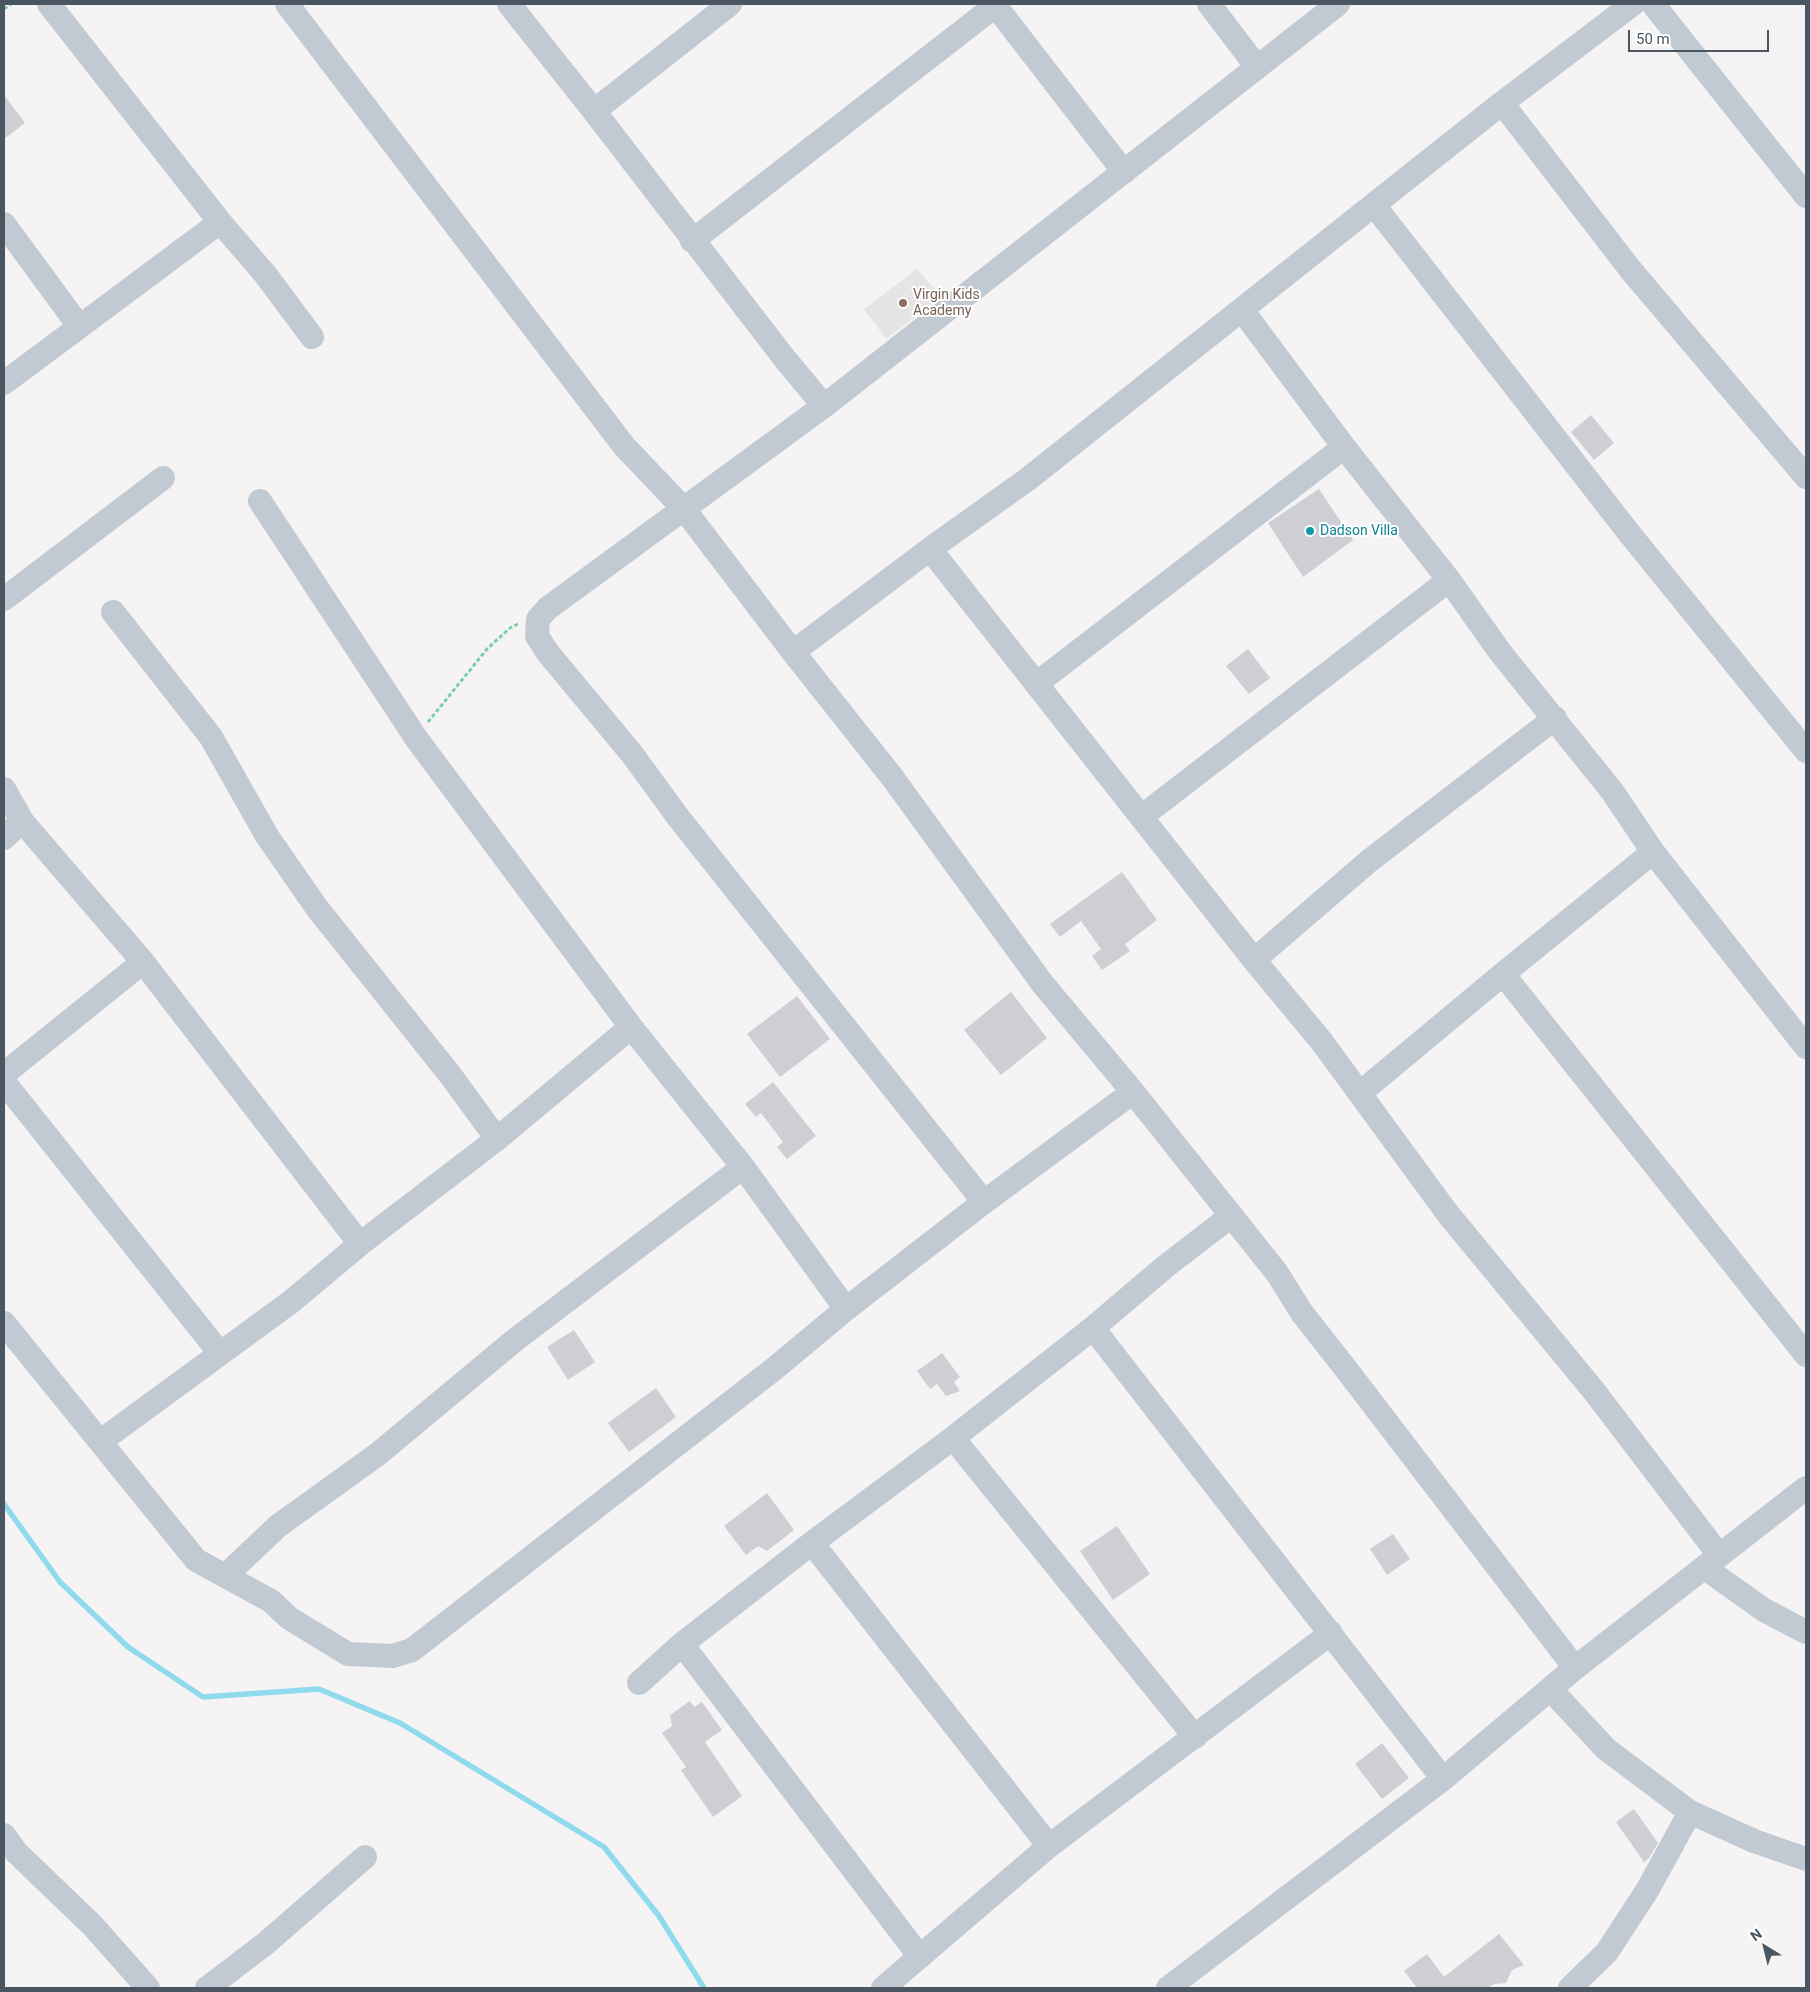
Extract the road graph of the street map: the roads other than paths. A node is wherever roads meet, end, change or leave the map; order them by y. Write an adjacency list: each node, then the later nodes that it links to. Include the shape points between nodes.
1 (49, 4): 16 (street)
2 (287, 4): 28 (street, via 624,446)
3 (509, 4): 12 (street)
4 (730, 4): 12 (street)
5 (1209, 4): 10 (street)
6 (1338, 4): 10 (street)
7 (1633, 4): 11 (street)
8 (1653, 4): 14 (street)
9 (994, 5): 13 (street); 18 (street)
10 (1257, 67): 13 (street)
11 (1502, 103): 15 (street); 25 (street, via 1630,268)
12 (594, 111): 18 (street)
13 (1124, 172): 23 (street)
14 (1806, 196)
15 (1374, 205): 19 (street); 36 (street, via 1629,533)
16 (220, 222): 20 (street); 21 (street, via 265,274)
17 (4, 224): 20 (street)
18 (692, 240): 23 (street)
19 (1242, 310): 24 (street); 29 (street, via 1028,480)
20 (79, 326): 22 (street)
21 (312, 337)
22 (4, 383)
23 (824, 406): 28 (street)
24 (1344, 447): 30 (street); 34 (street)
25 (1806, 477)
26 (164, 478): 31 (street)
27 (260, 502): 45 (street, via 416,738)
28 (684, 509): 33 (street); 53 (street, via 548,608 538,620 537,636)
29 (930, 549): 33 (street); 34 (street)
30 (1449, 580): 35 (street, via 1500,652); 38 (street)
31 (4, 599)
32 (113, 612): 51 (street, via 210,737 267,836 318,908)
33 (793, 652): 49 (street, via 892,777 1042,983)
34 (1036, 684): 38 (street)
35 (1555, 718): 41 (street, via 1612,791); 42 (street, via 1369,861)
36 (1806, 751)
37 (4, 789): 39 (street)
38 (1141, 817): 42 (street)
39 (22, 821): 40 (street); 43 (street)
40 (4, 838)
41 (1653, 852): 44 (street); 46 (street)
42 (1254, 960): 50 (street)
43 (143, 962): 47 (street); 55 (street)
44 (1503, 974): 50 (street); 60 (street)
45 (631, 1027): 51 (street); 52 (street)
46 (1806, 1047)
47 (4, 1074)
48 (4, 1082): 59 (street)
49 (1133, 1092): 53 (street); 54 (street)
50 (1360, 1093): 65 (street, via 1448,1214 1594,1391)
51 (497, 1139): 55 (street)
52 (743, 1167): 56 (street); 66 (street, via 515,1340 378,1454 278,1526)
53 (984, 1202): 56 (street)
54 (1231, 1216): 58 (street); 70 (street, via 1277,1274 1302,1314)
55 (360, 1244): 59 (street, via 292,1301)
56 (846, 1309): 66 (street, via 774,1369 412,1650 393,1656 348,1654 289,1618 271,1601)
57 (4, 1324): 62 (street)
58 (1093, 1328): 61 (street); 68 (street)
59 (219, 1352): 62 (street)
60 (1806, 1355)
61 (953, 1438): 64 (street); 73 (street)
62 (101, 1441): 66 (street, via 196,1560)
63 (1806, 1488): 65 (street)
64 (812, 1542): 69 (street); 76 (street)
65 (1712, 1562): 67 (street, via 1764,1610); 70 (street)
66 (225, 1576)
67 (1806, 1632)
68 (1331, 1633): 73 (street); 74 (street)
69 (682, 1644): 71 (street); 80 (street)
70 (1574, 1668): 72 (street)
71 (639, 1684)
72 (1551, 1690): 74 (street); 75 (street, via 1606,1748)
73 (1194, 1737): 76 (street)
74 (1442, 1779): 84 (street)
75 (1690, 1812): 79 (street, via 1754,1841); 85 (street, via 1648,1889 1607,1952)
76 (1049, 1846): 80 (street)
77 (8, 1850): 81 (street, via 92,1925)
78 (365, 1857): 82 (street, via 265,1944)
79 (1806, 1859)
80 (920, 1957): 83 (street)
81 (148, 1988)
82 (207, 1988)
83 (884, 1988)
84 (1168, 1988)
85 (1570, 1988)

